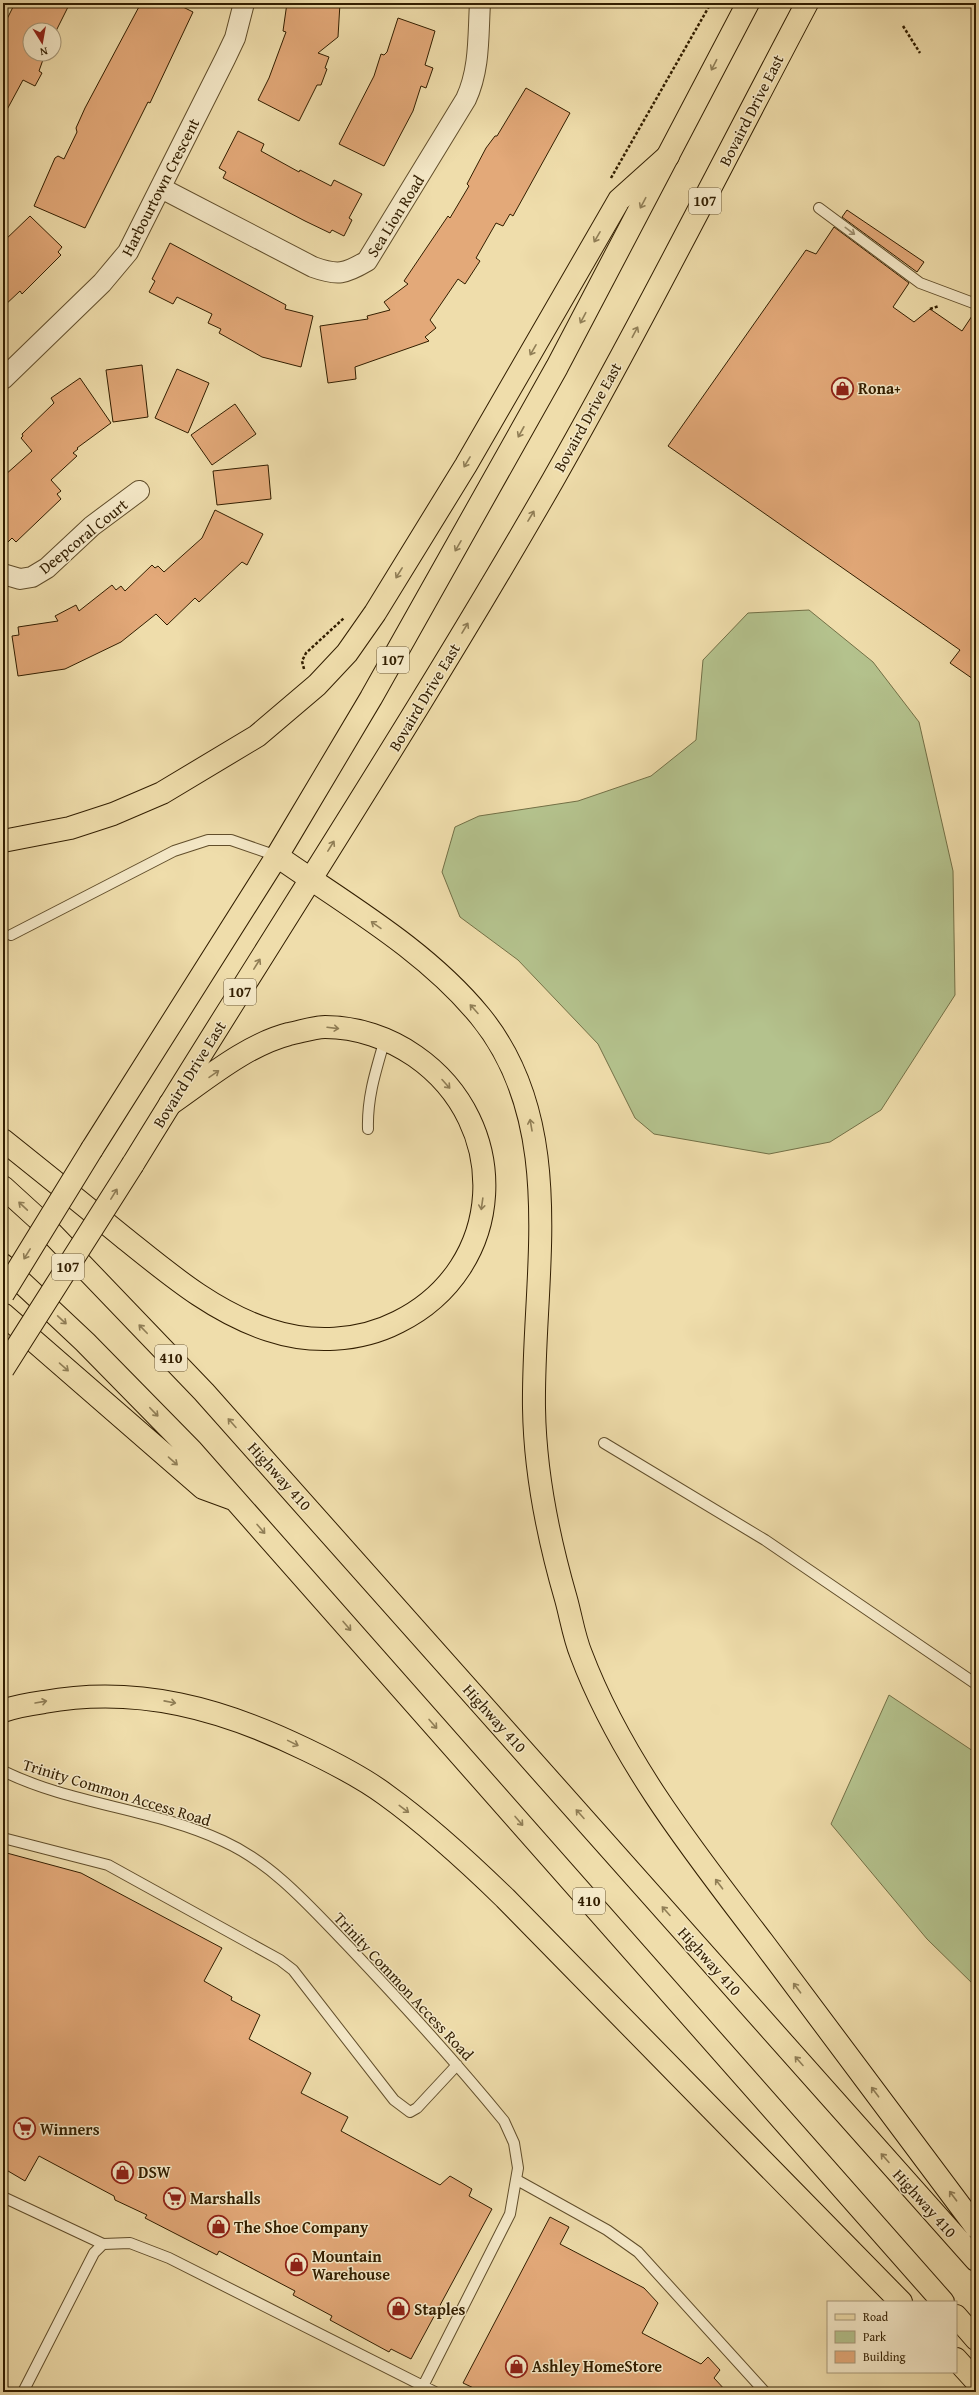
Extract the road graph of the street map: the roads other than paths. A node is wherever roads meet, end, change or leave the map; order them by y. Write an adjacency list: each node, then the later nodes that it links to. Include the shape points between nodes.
1 (244, 3): 6 (street, Harbourtown Crescent, via 235,38)
2 (480, 3): 6 (street, Sea Lion Road, via 476,67 466,100 367,261 348,272 331,274)
3 (748, 3): 5 (main road, 107, one-way to 5)
4 (807, 3): 14 (main road, Bovaird Drive East / 107, one-way to 4, via 416,711 552,481 702,207)
5 (668, 156): 12 (main road, one-way to 12, via 619,200 466,465 375,613 347,653 317,685 257,736 162,793 113,814 70,828); 13 (main road, 107, one-way to 13, via 557,367 462,539)
6 (161, 188): 9 (street, Harbourtown Crescent, via 128,252 117,267)
7 (819, 208): 8 (lane, one-way to 8, via 920,284)
8 (976, 304)
9 (3, 379)
10 (139, 491): 11 (street, Deepcoral Court, via 92,526 42,571 32,577 20,579)
11 (3, 574)
12 (3, 841)
13 (277, 856): 14 (main road); 15 (lane, via 231,840 208,840 174,851); 22 (main road, 107, one-way to 22, bridge)
14 (310, 880): 17 (main road, Bovaird Drive East / 107, one-way to 14); 34 (main road, one-way to 14, via 692,1848 623,1744 581,1654 554,1556 538,1480 534,1408 540,1216 538,1163 529,1116 517,1079 506,1053 482,1018 445,977)
15 (11, 935)
16 (385, 1039): 17 (main road, one-way to 16, via 240,1056 285,1035 324,1027 361,1032); 18 (lane, via 372,1085); 19 (main road, one-way to 19, via 396,1043 426,1064 460,1101 472,1124 481,1154 485,1188 480,1223 472,1248 458,1272 430,1302 414,1314 383,1329 349,1338 311,1339 272,1332 240,1320 186,1287)
17 (170, 1104): 24 (main road, Bovaird Drive East / 107, one-way to 17, bridge)
18 (368, 1129)
19 (3, 1140)
20 (3, 1187): 36 (main road, Highway 410 / 410, one-way to 20, via 214,1403 37,1218)
21 (3, 1265): 26 (main road, 410, one-way to 26, via 85,1342)
22 (3, 1294)
23 (3, 1314): 26 (main road, one-way to 26, via 203,1488)
24 (3, 1369)
25 (604, 1443): 27 (lane, via 765,1540)
26 (236, 1500): 38 (main road, 410, one-way to 38)
27 (976, 1684)
28 (3, 1711): 37 (main road, one-way to 37, via 68,1697 119,1695 210,1710 263,1728 332,1762 385,1794 440,1836 506,1898)
29 (3, 1772): 31 (lane, Trinity Common Access Road, via 25,1782 68,1795 156,1816 223,1841 259,1863 295,1891)
30 (3, 1838): 31 (lane, via 108,1865 280,1960 293,1970 394,2100 410,2112 417,2108)
31 (457, 2064): 32 (lane, Trinity Common Access Road, via 504,2120 514,2143)
32 (517, 2180): 43 (lane, Trinity Common Access Road, via 510,2214); 46 (lane, via 607,2230 638,2252)
33 (3, 2197): 35 (lane)
34 (976, 2227)
35 (103, 2244): 43 (lane, via 130,2243 169,2258); 44 (lane, via 94,2253)
36 (976, 2260)
37 (900, 2301)
38 (942, 2301)
39 (957, 2317): 40 (main road)
40 (976, 2339)
41 (957, 2360): 42 (main road)
42 (976, 2380)
43 (422, 2389): 45 (lane)
44 (23, 2392)
45 (435, 2392)
46 (765, 2392)

